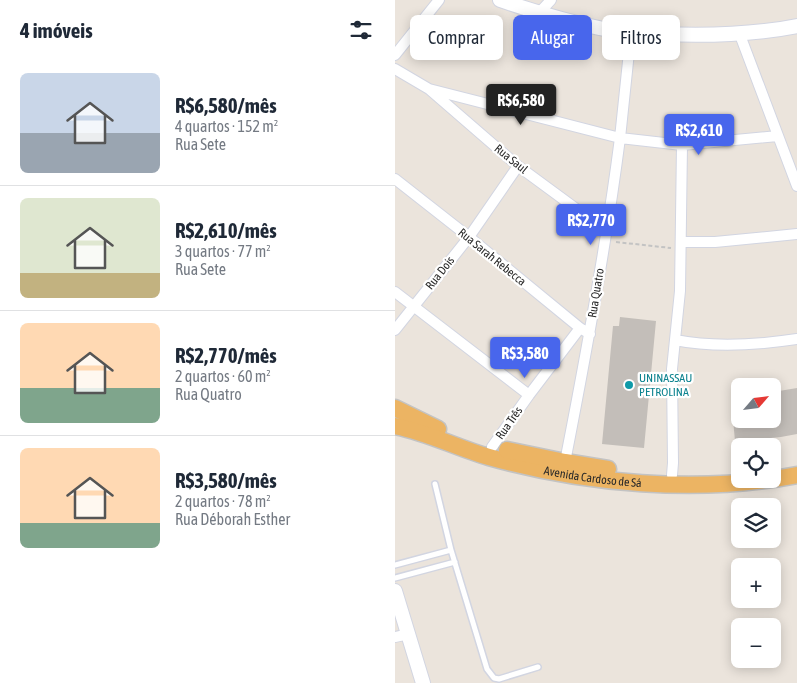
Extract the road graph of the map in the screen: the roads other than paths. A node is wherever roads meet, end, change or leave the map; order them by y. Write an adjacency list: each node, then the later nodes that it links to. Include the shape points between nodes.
1 (439, 0): 9 (street)
2 (500, 0): 4 (main road)
3 (551, 0): 4 (street)
4 (539, 13): 6 (main road)
5 (797, 26): 8 (main road)
6 (602, 28)
7 (680, 35): 8 (main road)
8 (740, 35): 13 (street)
9 (395, 55)
10 (628, 60): 14 (street, Rua Quatro)
11 (395, 69): 12 (street, Rua Saul)
12 (429, 90): 14 (street); 16 (street, Rua Saul)
13 (778, 136): 15 (street); 18 (street)
14 (620, 138): 15 (street); 20 (street, Rua Quatro)
15 (682, 145): 22 (street)
16 (518, 166): 20 (street, Rua Saul); 21 (street, Rua Dois)
17 (395, 179): 21 (street, Rua Sarah Rebecca)
18 (797, 186)
19 (797, 234): 22 (street)
20 (605, 236): 27 (street, Rua Quatro)
21 (469, 237): 24 (street, Rua Dois); 25 (street, Rua Sarah Rebecca)
22 (681, 245): 29 (street)
23 (395, 292): 24 (street)
24 (414, 307): 26 (street, Rua Dois); 30 (street)
25 (580, 328): 27 (street, Rua Sarah Rebecca); 30 (street, Rua Três)
26 (395, 330)
27 (590, 334): 34 (street, Rua Quatro)
28 (797, 339): 29 (street, via 710,345)
29 (675, 340): 38 (street)
30 (529, 395): 33 (street, Rua Três)
31 (395, 408): 33 (highway, Avenida Cardoso de Sá, via 431,426)
32 (395, 426): 39 (highway, Avenida Cardoso de Sá, via 488,457 571,476 675,485 776,480)
33 (493, 447): 34 (highway, Avenida Cardoso de Sá)
34 (565, 462): 38 (highway, Avenida Cardoso de Sá)
35 (797, 467): 36 (highway)
36 (781, 469)
37 (731, 472): 38 (highway, Avenida Cardoso de Sá)
38 (672, 475)
39 (797, 475)
40 (435, 484): 41 (lane)
41 (451, 550): 42 (lane); 43 (lane)
42 (455, 562): 44 (lane); 48 (lane, via 490,675 505,678)
43 (395, 565)
44 (395, 578)
45 (395, 591): 46 (main road)
46 (399, 615): 47 (main road)
47 (402, 636): 49 (main road)
48 (538, 666)
49 (423, 683)

